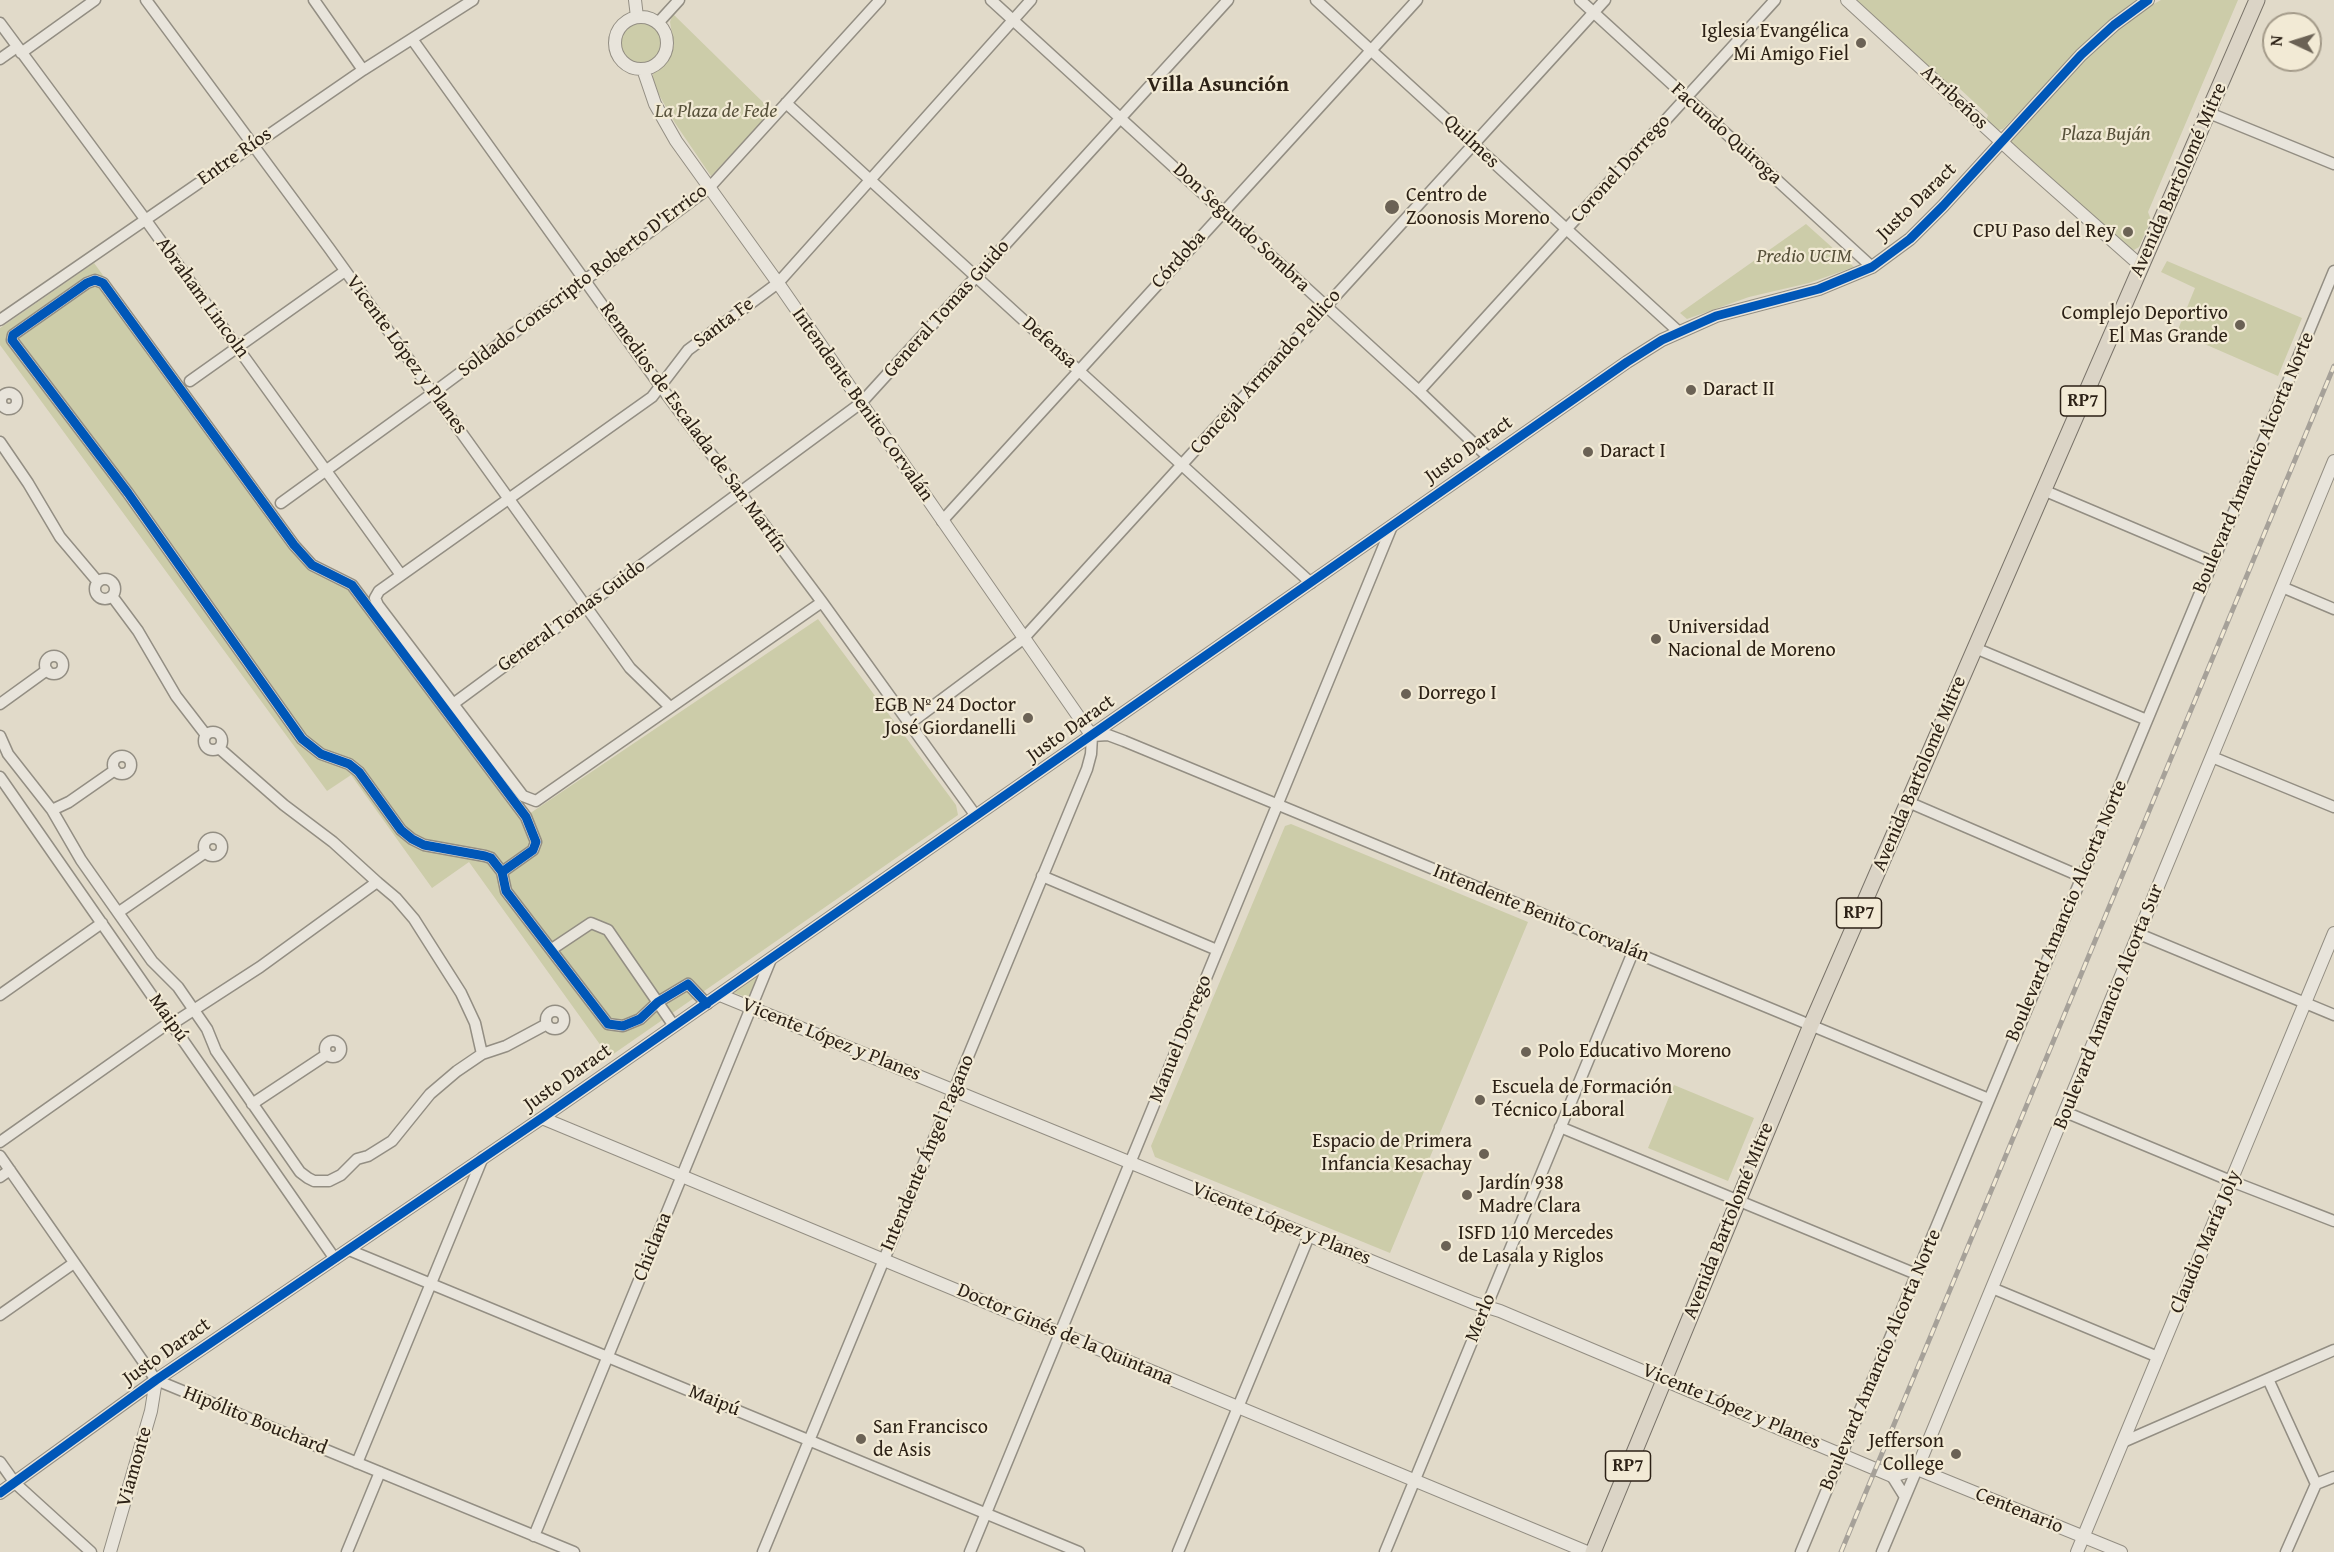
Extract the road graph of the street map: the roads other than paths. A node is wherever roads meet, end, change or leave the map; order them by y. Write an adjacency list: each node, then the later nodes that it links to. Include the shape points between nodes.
1 (95, 0): 25 (street)
2 (146, 0): 35 (street, Vicente López y Planes)
3 (314, 0): 29 (street)
4 (473, 0): 24 (street, Entre Ríos)
5 (635, 0): 20 (street)
6 (679, 0): 23 (street)
7 (880, 0): 31 (street, Soldado Conscripto Roberto D'Errico)
8 (991, 0): 21 (street, Don Segundo Sombra)
9 (1031, 0): 21 (street, Santa Fe)
10 (1228, 0): 33 (street, General Tomas Guido)
11 (1316, 0): 26 (street, Quilmes)
12 (1417, 0): 26 (street, Córdoba)
13 (1580, 0): 19 (street, Facundo Quiroga)
14 (1605, 0): 19 (street, Concejal Armando Pellico)
15 (1775, 0): 30 (street, Coronel Dorrego)
16 (1847, 0): 34 (street, Arribeños)
17 (2148, 0): 34 (street, Justo Daract, via 2081,55)
18 (2257, 0): 32 (main road, Avenida Bartolomé Mitre / RP7)
19 (1593, 13): 30 (street, Facundo Quiroga); 36 (street, Concejal Armando Pellico)
20 (637, 17): 23 (street); 28 (street, via 618,31 616,49 626,64)
21 (1013, 20): 33 (street, Don Segundo Sombra); 38 (street, Santa Fe)
22 (0, 23): 25 (street, Abraham Lincoln)
23 (658, 23): 28 (street, via 667,38 664,55 659,62)
24 (412, 39): 29 (street, Entre Ríos); 48 (street, Remedios de Escalada de San Martín)
25 (19, 50): 27 (street); 41 (street, Abraham Lincoln)
26 (1371, 50): 36 (street, Quilmes); 40 (street, Córdoba)
27 (0, 59)
28 (643, 69): 39 (street, Intendente Benito Corvalán, via 655,104)
29 (363, 70): 35 (street, Entre Ríos)
30 (1686, 98): 42 (street, Coronel Dorrego); 44 (street, Facundo Quiroga)
31 (786, 103): 38 (street, Defensa); 39 (street, Soldado Conscripto Roberto D'Errico)
32 (2209, 113): 37 (street); 43 (main road, Avenida Bartolomé Mitre / RP7)
33 (1121, 118): 40 (street, Don Segundo Sombra); 47 (street, General Tomas Guido)
34 (2001, 142): 43 (street, Arribeños); 44 (street, Justo Daract, via 1910,238)
35 (253, 144): 41 (street, Entre Ríos); 45 (street, Vicente López y Planes)
36 (1473, 144): 42 (street, Quilmes); 50 (street, Concejal Armando Pellico)
37 (2334, 164)
38 (870, 179): 47 (street, Defensa); 49 (street, Santa Fe)
39 (709, 188): 48 (street, Soldado Conscripto Roberto D'Errico); 49 (street, Intendente Benito Corvalán)
40 (1224, 212): 50 (street, Don Segundo Sombra); 54 (street, Córdoba)
41 (145, 219): 51 (street, Entre Ríos); 53 (street, Abraham Lincoln)
42 (1566, 230): 52 (street, Quilmes); 57 (street, Coronel Dorrego)
43 (2142, 266): 65 (main road, Avenida Bartolomé Mitre / RP7)
44 (1872, 267): 52 (street, Justo Daract, via 1819,289 1716,316)
45 (345, 271): 53 (street); 58 (street, Vicente López y Planes)
46 (2334, 271): 71 (street, Boulevard Amancio Alcorta Norte)
47 (976, 277): 54 (street, Defensa); 59 (street, General Tomas Guido)
48 (585, 281): 56 (street, Remedios de Escalada de San Martín); 58 (street, Soldado Conscripto Roberto D'Errico)
49 (778, 283): 56 (street, Santa Fe, via 688,350); 59 (street, Intendente Benito Corvalán)
50 (1326, 306): 57 (street, Don Segundo Sombra); 63 (street, Concejal Armando Pellico)
51 (0, 320)
52 (1679, 332): 61 (street, Justo Daract, via 1627,362)
53 (237, 346): 55 (street); 64 (street, Abraham Lincoln)
54 (1079, 371): 63 (street, Defensa); 69 (street, Córdoba)
55 (190, 381)
56 (661, 387): 66 (street, Remedios de Escalada de San Martín); 67 (street, Santa Fe)
57 (1419, 392): 61 (street, Don Segundo Sombra)
58 (433, 393): 64 (street, Soldado Conscripto Roberto D'Errico); 67 (street, Vicente López y Planes)
59 (861, 403): 66 (street, General Tomas Guido); 69 (street, Intendente Benito Corvalán)
60 (0, 442): 100 (street, via 60,537 98,582 96,595 102,599 112,597 206,735 219,735 219,748)
61 (1489, 458): 70 (street, Justo Daract)
62 (2334, 461): 74 (street, Boulevard Amancio Alcorta Sur)
63 (1182, 464): 73 (street, Defensa); 78 (street, Concejal Armando Pellico)
64 (326, 471): 68 (street, Soldado Conscripto Roberto D'Errico); 72 (street, Abraham Lincoln)
65 (2043, 490): 71 (street); 79 (main road, Avenida Bartolomé Mitre / RP7)
66 (739, 492): 75 (street, Remedios de Escalada de San Martín); 76 (street, General Tomas Guido)
67 (510, 499): 72 (street, Santa Fe); 76 (street, Vicente López y Planes)
68 (281, 502)
69 (942, 521): 78 (street, Intendente Benito Corvalán)
70 (1392, 526): 73 (street, Justo Daract); 92 (street, Manuel Dorrego)
71 (2213, 562): 84 (street, Boulevard Amancio Alcorta Norte)
72 (401, 575): 82 (street, Santa Fe, via 375,598)
73 (1311, 583): 87 (street, Justo Daract)
74 (2282, 587): 77 (street); 88 (street, Boulevard Amancio Alcorta Sur)
75 (822, 602): 83 (street); 85 (street, Remedios de Escalada de San Martín)
76 (586, 606): 82 (street, General Tomas Guido); 83 (street, Vicente López y Planes, via 630,668)
77 (2334, 609)
78 (1023, 639): 85 (street, Concejal Armando Pellico); 87 (street, Intendente Benito Corvalán)
79 (1975, 648): 84 (street); 91 (main road, Avenida Bartolomé Mitre / RP7)
80 (46, 670): 81 (street)
81 (0, 704)
82 (453, 704): 83 (street, via 523,796 536,801)
83 (670, 707)
84 (2147, 720): 99 (street, Boulevard Amancio Alcorta Norte)
85 (909, 724): 95 (street, Remedios de Escalada de San Martín)
86 (0, 736): 94 (street, via 8,754)
87 (1092, 736): 92 (street, Intendente Benito Corvalán, via 1108,735); 95 (street, Justo Daract); 98 (street, Intendente Ángel Pagano, via 1091,754)
88 (2212, 757): 93 (street); 104 (street, Boulevard Amancio Alcorta Sur)
89 (114, 770): 94 (street)
90 (0, 777): 102 (street, Maipú)
91 (1908, 801): 99 (street); 119 (main road, Avenida Bartolomé Mitre / RP7)
92 (1276, 804): 106 (street, Manuel Dorrego); 107 (street, Intendente Benito Corvalán)
93 (2334, 807)
94 (52, 810): 101 (street, via 81,860)
95 (976, 816): 108 (street, Justo Daract)
96 (206, 852): 101 (street)
97 (502, 872): 97 (street, via 491,858 412,838 401,830 359,772 302,740 128,492 12,340 14,335 87,283 103,283 294,545 312,565 351,585 526,817 536,842 533,850); 105 (street, via 506,891)
98 (1042, 876): 106 (street); 123 (street, Intendente Ángel Pagano)
99 (2082, 877): 124 (street, Boulevard Amancio Alcorta Norte)
100 (377, 882): 115 (street); 122 (street, via 414,919 460,993 475,1023)
101 (119, 912): 115 (street, via 152,961 173,980)
102 (102, 923): 109 (street); 117 (street, Maipú)
103 (2334, 933): 112 (street, Claudio María Joly)
104 (2139, 934): 112 (street); 126 (street, Boulevard Amancio Alcorta Sur)
105 (552, 949): 111 (street, via 608,1024 623,1026 640,1019); 111 (street, via 591,923 599,925 608,930)
106 (1217, 950): 132 (street, Manuel Dorrego)
107 (1633, 952): 119 (street, Intendente Benito Corvalán); 128 (street, Merlo)
108 (771, 958): 110 (street, Justo Daract); 114 (street, Chiclana)
109 (0, 994)
110 (720, 995): 113 (street, Justo Daract); 114 (street, Vicente López y Planes)
111 (658, 1002): 113 (street, via 688,984); 120 (street)
112 (2305, 1003): 116 (street); 136 (street, Claudio María Joly)
113 (707, 1004): 120 (street, Justo Daract)
114 (751, 1007): 123 (street, Vicente López y Planes); 134 (street, Chiclana)
115 (194, 1010): 117 (street); 125 (street)
116 (2334, 1015)
117 (171, 1023): 129 (street); 141 (street, Maipú)
118 (547, 1024): 122 (street)
119 (1810, 1025): 124 (street, Intendente Benito Corvalán); 137 (main road, Avenida Bartolomé Mitre / RP7)
120 (674, 1026): 127 (street, Justo Daract)
121 (326, 1054): 125 (street)
122 (482, 1054): 125 (street, via 430,1094 392,1141 357,1159 329,1181 314,1181 300,1172)
123 (954, 1090): 132 (street, Vicente López y Planes); 142 (street, Intendente Ángel Pagano)
124 (1989, 1099): 144 (street, Boulevard Amancio Alcorta Norte)
125 (252, 1104)
126 (2065, 1112): 136 (street); 146 (street, Boulevard Amancio Alcorta Sur)
127 (543, 1118): 131 (street, Justo Daract); 134 (street, Doctor Ginés de la Quintana)
128 (1560, 1127): 137 (street); 147 (street, Merlo)
129 (0, 1142)
130 (0, 1156): 133 (street)
131 (483, 1157): 140 (street, Justo Daract); 145 (street)
132 (1130, 1162): 139 (street, Vicente López y Planes); 149 (street, Manuel Dorrego)
133 (10, 1170): 135 (street); 143 (street)
134 (682, 1176): 142 (street, Doctor Ginés de la Quintana); 151 (street, Chiclana)
135 (0, 1177)
136 (2231, 1181): 138 (street); 152 (street, Claudio María Joly)
137 (1737, 1200): 144 (street); 153 (main road, Avenida Bartolomé Mitre / RP7)
138 (2334, 1221)
139 (1310, 1236): 147 (street, Vicente López y Planes); 156 (street)
140 (349, 1250): 141 (street, Justo Daract); 145 (street, Maipú)
141 (335, 1259): 155 (street, Justo Daract)
142 (883, 1260): 149 (street, Doctor Ginés de la Quintana); 157 (street, Intendente Ángel Pagano)
143 (74, 1263): 148 (street); 155 (street)
144 (1916, 1274): 159 (street, Boulevard Amancio Alcorta Norte)
145 (431, 1284): 151 (street, Maipú); 161 (street)
146 (1992, 1288): 152 (street); 162 (street, Boulevard Amancio Alcorta Sur)
147 (1486, 1307): 153 (street, Vicente López y Planes); 166 (street, Merlo)
148 (0, 1315)
149 (1059, 1333): 156 (street, Doctor Ginés de la Quintana); 171 (street, Manuel Dorrego)
150 (2334, 1350): 154 (street)
151 (608, 1357): 157 (street, Maipú); 172 (street, Chiclana)
152 (2158, 1357): 158 (street, Claudio María Joly)
153 (1664, 1379): 159 (street, Vicente López y Planes); 185 (main road, Avenida Bartolomé Mitre / RP7)
154 (2268, 1379): 158 (street); 168 (street)
155 (156, 1380): 161 (street, Hipólito Bouchard); 167 (street, Justo Daract); 176 (street, Viamonte, via 151,1411)
156 (1238, 1407): 166 (street, Doctor Ginés de la Quintana); 182 (street)
157 (808, 1440): 171 (street, Maipú); 179 (street, Intendente Ángel Pagano)
158 (2123, 1442): 173 (street, Claudio María Joly)
159 (1842, 1453): 164 (street, Vicente López y Planes); 186 (street, Boulevard Amancio Alcorta Norte)
160 (0, 1462): 167 (street)
161 (357, 1463): 163 (street, Hipólito Bouchard)
162 (1917, 1469): 164 (street); 170 (street, Boulevard Amancio Alcorta Sur); 173 (street, Centenario)
163 (380, 1472): 172 (street, Hipólito Bouchard); 177 (street)
164 (1892, 1476): 170 (street)
165 (2334, 1477): 168 (street)
166 (1414, 1480): 183 (street, Merlo); 184 (street, Doctor Ginés de la Quintana)
167 (15, 1483): 169 (street, Justo Daract); 175 (street)
168 (2316, 1484): 190 (street)
169 (0, 1494)
170 (1905, 1497): 187 (street, Boulevard Amancio Alcorta Sur)
171 (985, 1514): 180 (street, Manuel Dorrego); 181 (street, Maipú)
172 (534, 1536): 174 (street, Hipólito Bouchard)
173 (2084, 1537): 188 (street, Claudio María Joly); 189 (street, Centenario)
174 (554, 1548): 178 (street, Hipólito Bouchard)
175 (91, 1552)
176 (110, 1552)
177 (347, 1552)
178 (574, 1552)
179 (763, 1552)
180 (970, 1552)
181 (1079, 1552)
182 (1178, 1552)
183 (1385, 1552)
184 (1587, 1552)
185 (1593, 1552)
186 (1801, 1552)
187 (1882, 1552)
188 (2077, 1552)
189 (2121, 1552)
190 (2286, 1552)

